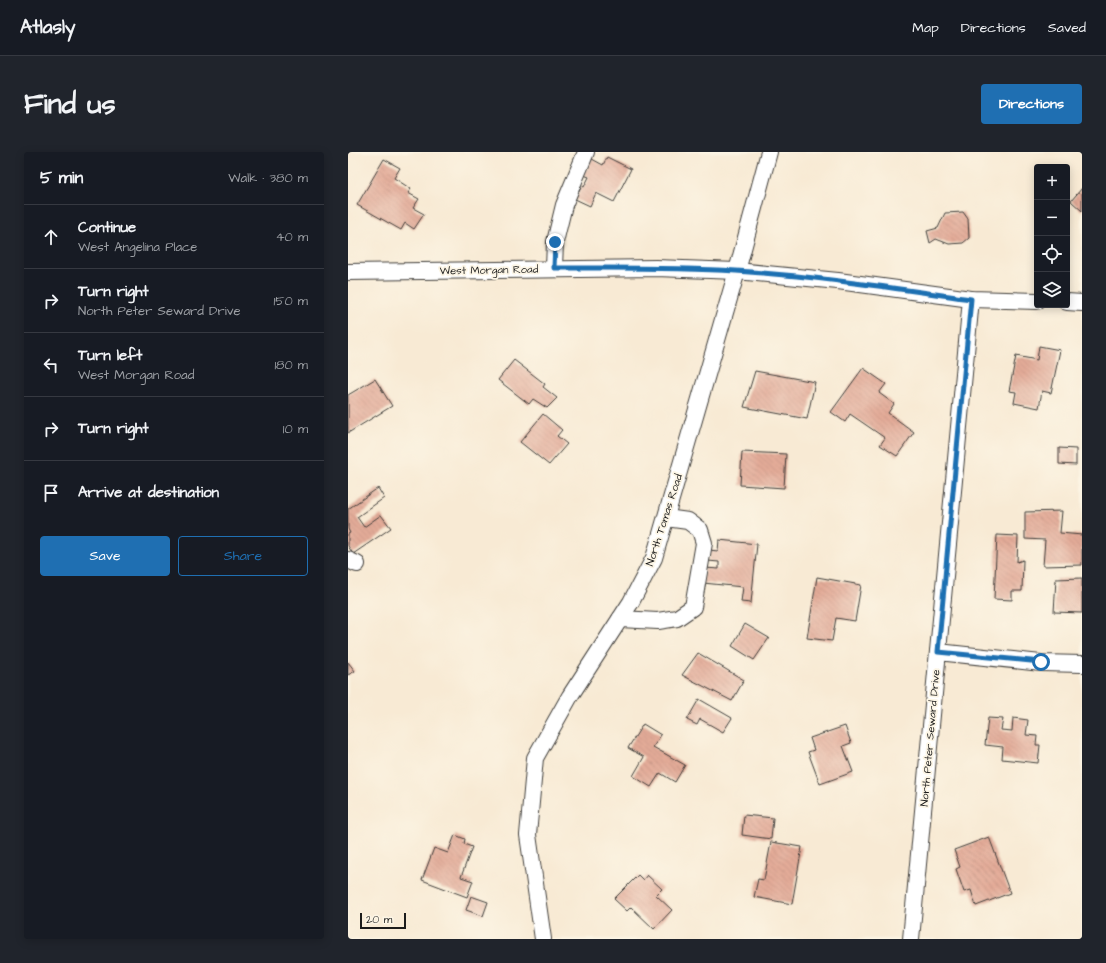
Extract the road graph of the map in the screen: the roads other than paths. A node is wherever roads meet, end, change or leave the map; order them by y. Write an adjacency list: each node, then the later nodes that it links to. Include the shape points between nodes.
1 (586, 152): 3 (street, via 564,205 555,242)
2 (769, 152): 4 (street, North Tomas Road)
3 (554, 268): 4 (street, West Morgan Road); 5 (street, West Morgan Road)
4 (737, 271): 6 (street, West Morgan Road, via 838,281); 10 (street, North Tomas Road)
5 (348, 272)
6 (971, 299): 7 (street, West Morgan Road); 12 (street, North Peter Seward Drive)
7 (1034, 301)
8 (1070, 302): 9 (street)
9 (1082, 303)
10 (666, 518): 11 (street, North Tomas Road, via 654,558); 11 (street, via 688,521 700,530 704,543 694,607 677,618 658,621)
11 (620, 619): 14 (street, North Tomas Road, via 570,696 535,758 528,835)
12 (938, 652): 13 (street); 15 (street, North Peter Seward Drive)
13 (1082, 664)
14 (543, 939)
15 (911, 939)

